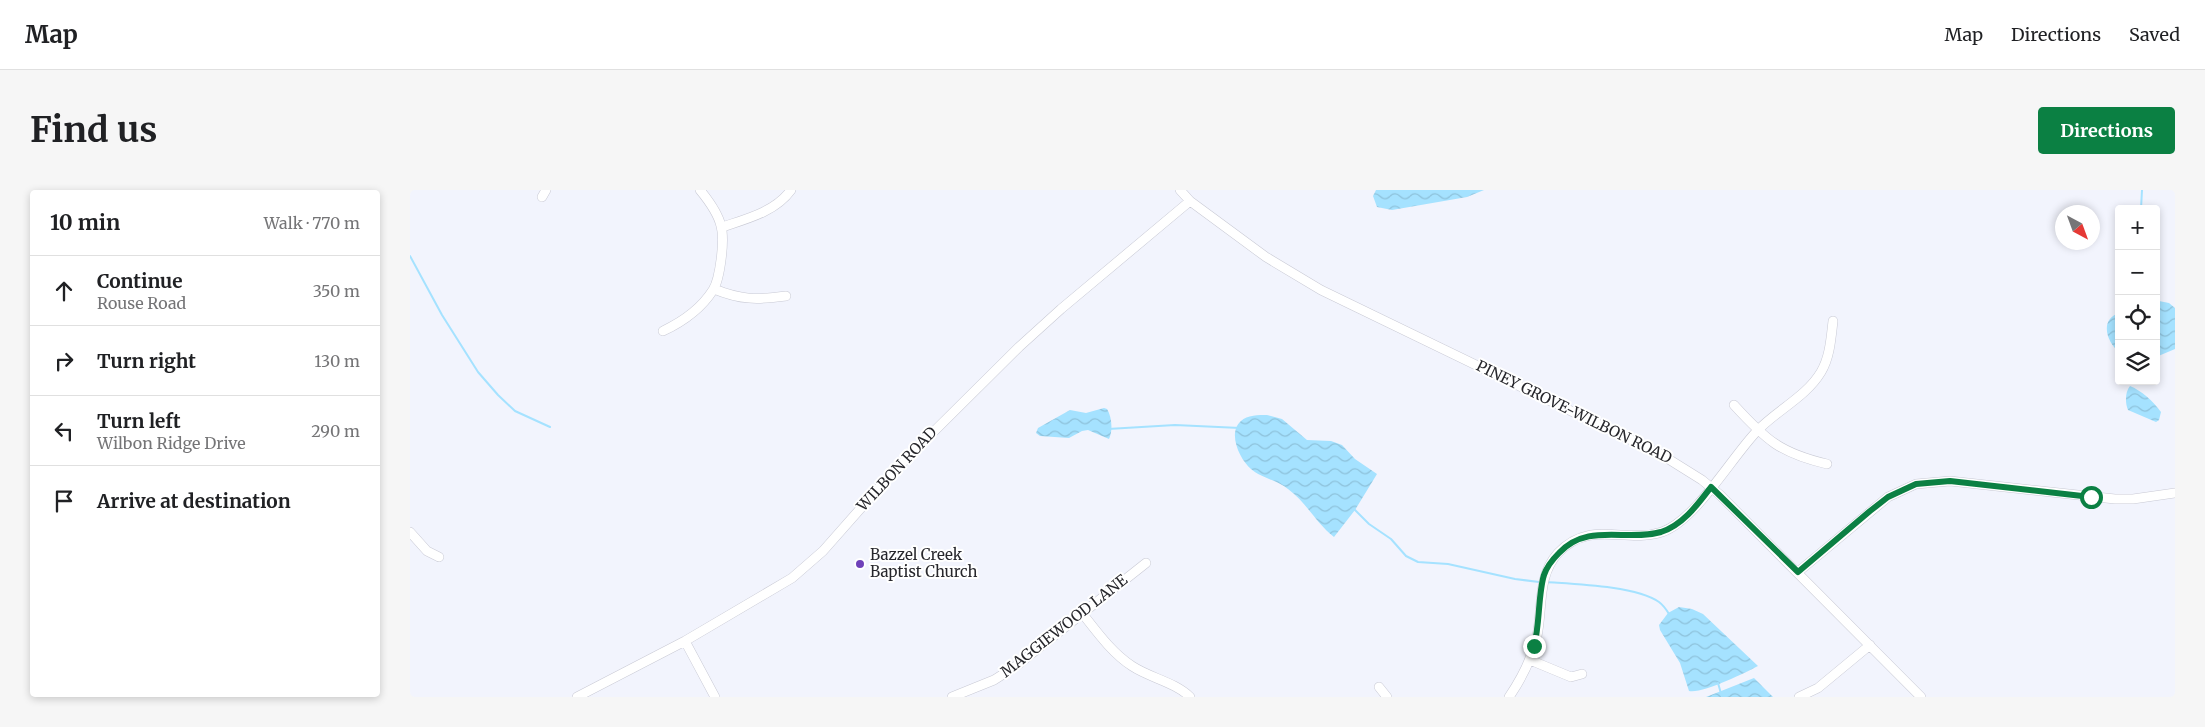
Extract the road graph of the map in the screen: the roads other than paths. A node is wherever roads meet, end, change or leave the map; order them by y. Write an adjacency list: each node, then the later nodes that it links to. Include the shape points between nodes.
1 (700, 190): 5 (street)
2 (791, 190): 5 (street, via 773,207)
3 (1180, 190): 4 (street, PINEY GROVE-WILBON ROAD)
4 (1190, 201): 13 (street, PINEY GROVE-WILBON ROAD, via 1266,257 1314,287 1662,455); 20 (street, WILBON ROAD, via 1019,347 891,474 804,569 778,588)
5 (722, 227): 6 (street)
6 (714, 289): 7 (street, via 734,297 759,300); 9 (street, via 685,319)
7 (786, 296)
8 (1833, 321): 11 (street, via 1821,372 1805,391)
9 (663, 331)
10 (1734, 405): 11 (street)
11 (1758, 430): 12 (street, via 1793,454); 13 (street)
12 (1827, 464)
13 (1711, 487): 18 (street, PINEY GROVE-WILBON ROAD); 22 (street, via 1688,515 1662,532 1594,534 1562,549 1544,574 1537,634)
14 (2175, 494): 18 (street, via 2115,499 1950,481 1916,484 1895,493 1870,511)
15 (410, 532): 16 (street, via 427,551)
16 (439, 556)
17 (1146, 563): 19 (street, MAGGIEWOOD LANE)
18 (1798, 572): 21 (street, PINEY GROVE-WILBON ROAD)
19 (1082, 613): 27 (street, MAGGIEWOOD LANE, via 1005,673); 28 (street, via 1122,658)
20 (685, 641): 25 (street, WILBON ROAD); 26 (street)
21 (1870, 645): 31 (street, via 1818,688); 32 (street, PINEY GROVE-WILBON ROAD)
22 (1530, 660): 23 (street, via 1571,676); 30 (street)
23 (1582, 674)
24 (1379, 687): 29 (street)
25 (577, 697)
26 (715, 697)
27 (952, 697)
28 (1190, 697)
29 (1387, 697)
30 (1508, 697)
31 (1799, 697)
32 (1921, 697)

